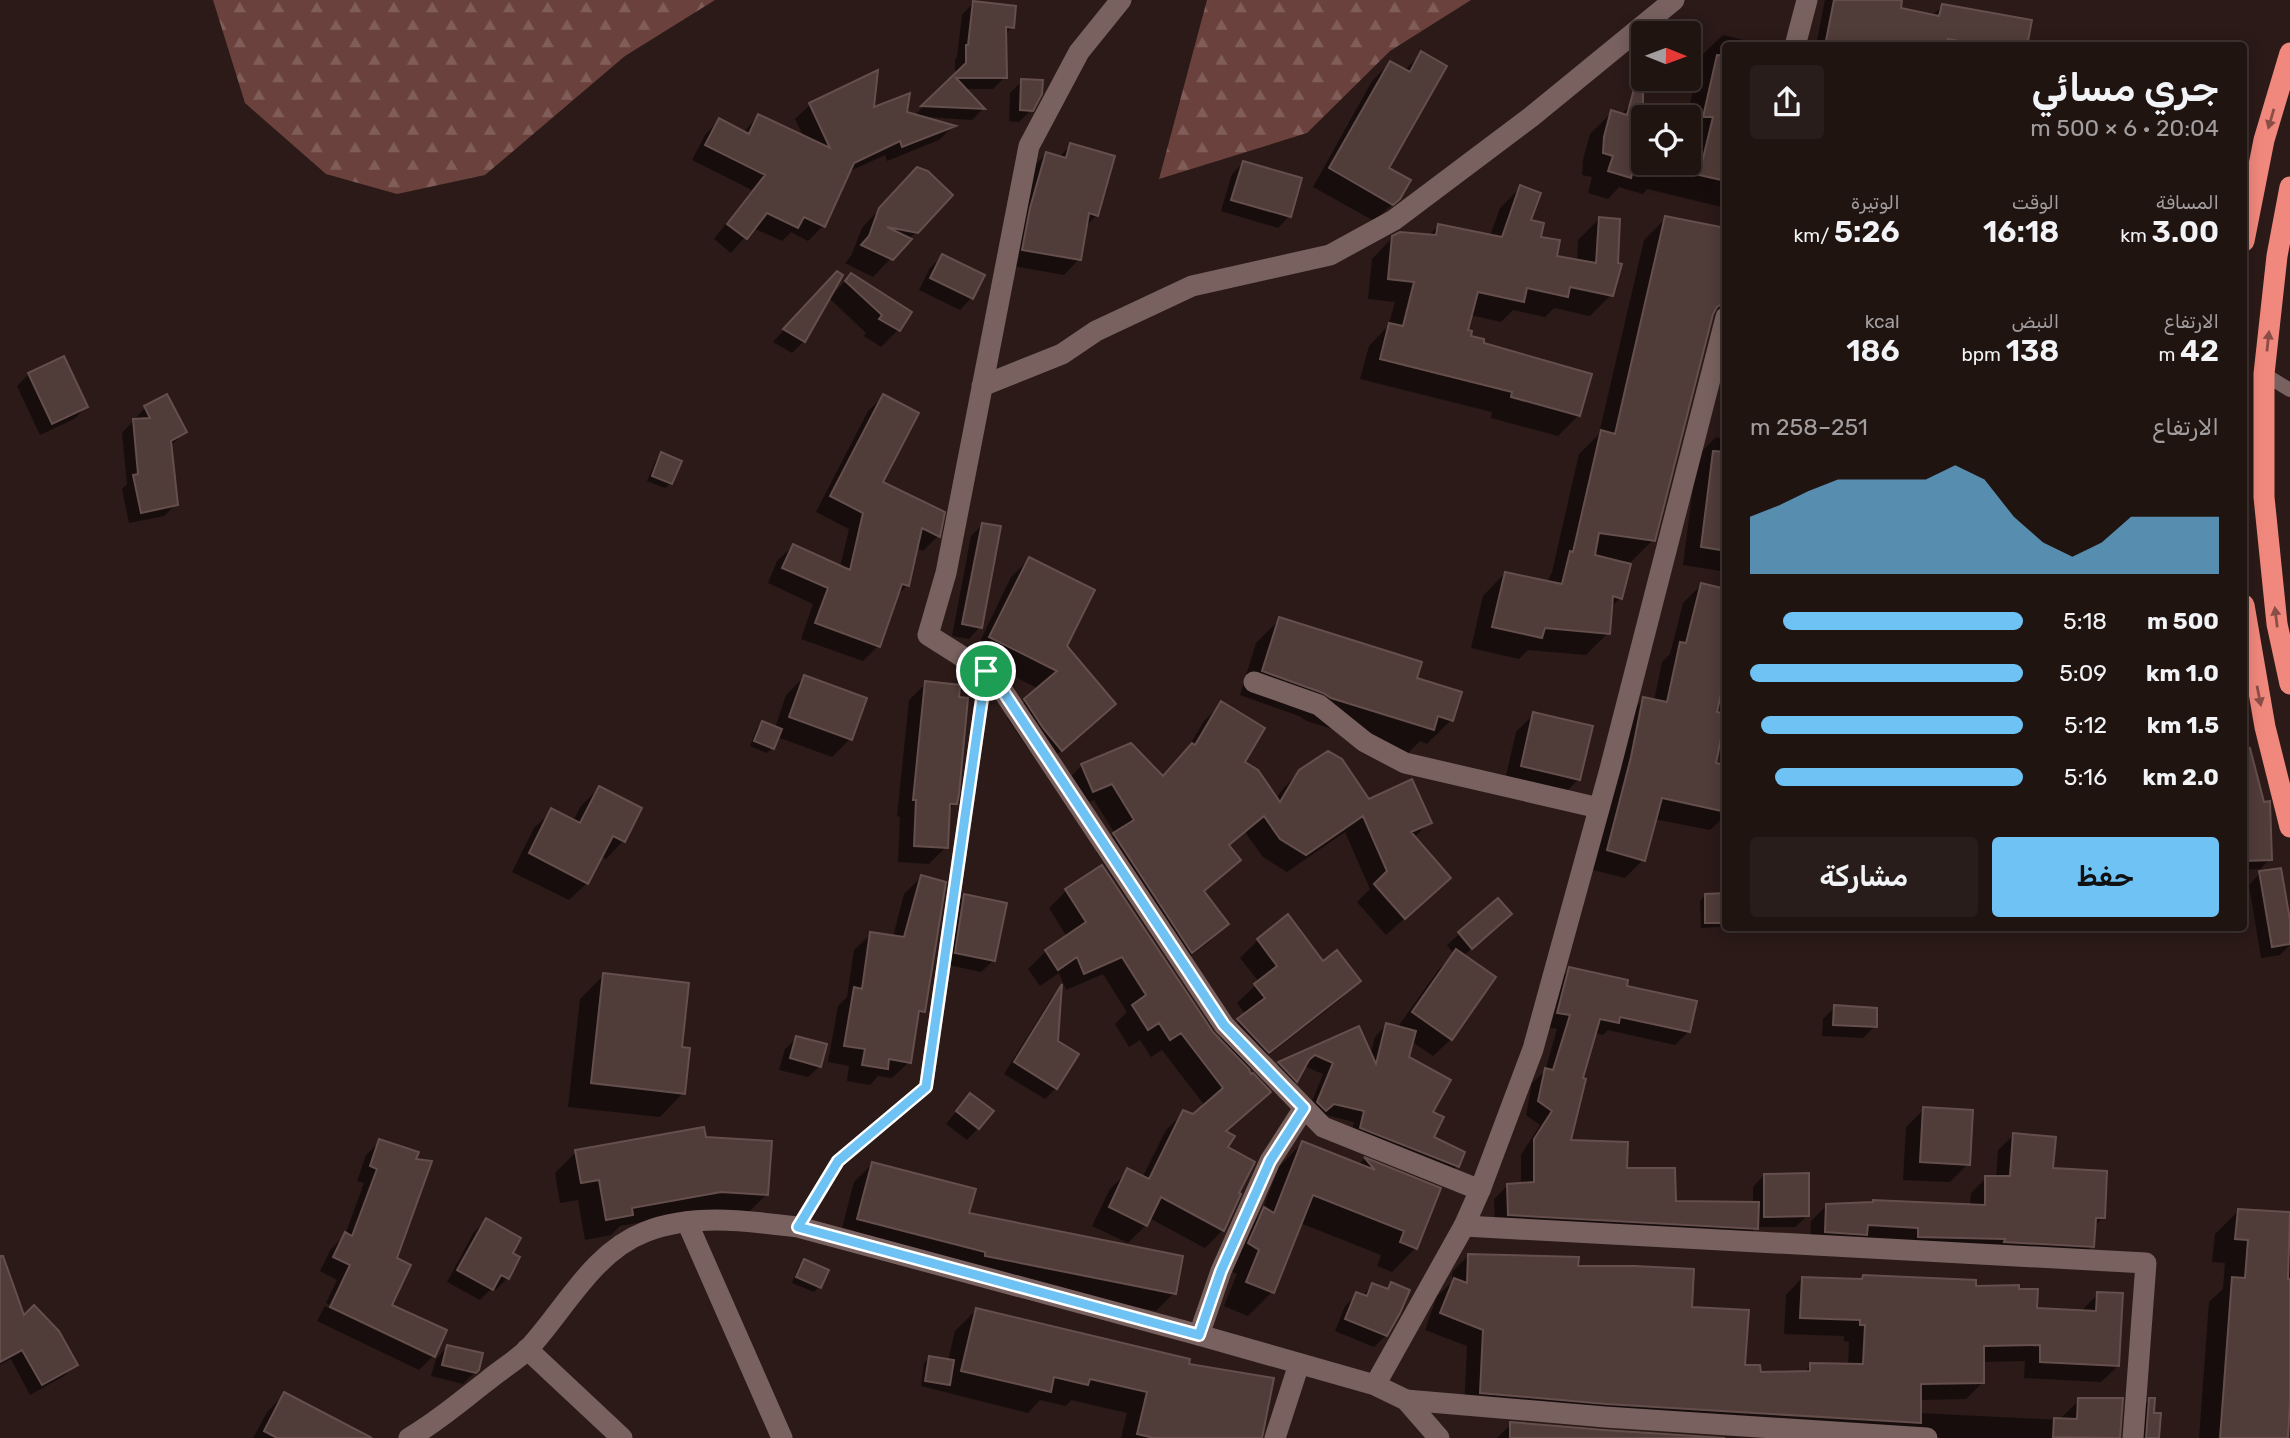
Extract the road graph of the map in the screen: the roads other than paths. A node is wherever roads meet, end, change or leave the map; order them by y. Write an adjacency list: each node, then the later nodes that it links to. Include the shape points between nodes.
1 (1121, 0): 10 (street, via 1079,52 1029,146)
2 (1674, 0): 10 (street, via 1531,117 1394,220 1330,255 1192,286 1096,331 1062,355)
3 (1807, 0): 4 (street)
4 (1796, 42)
5 (2290, 53): 7 (highway, one-way to 7, via 2264,140)
6 (2290, 187): 9 (highway, one-way to 6)
7 (2247, 226)
8 (1722, 332): 16 (street)
9 (2264, 373): 11 (lane); 15 (highway, one-way to 9, via 2277,624 2264,498)
10 (982, 386): 13 (street, via 946,573 928,635)
11 (2290, 390)
12 (2247, 622): 17 (highway, one-way to 17, via 2265,727)
13 (986, 671): 18 (street, via 1224,1025); 22 (lane, via 926,1087 838,1161)
14 (1254, 682): 16 (street, via 1319,705 1365,742 1405,763)
15 (2290, 684)
16 (1599, 808): 19 (street, via 1533,1049)
17 (2290, 827)
18 (1304, 1108): 19 (street, via 1323,1127); 23 (street, via 1270,1161 1221,1271)
19 (1480, 1190): 21 (street)
20 (687, 1222): 22 (street, via 738,1220); 24 (street, via 645,1231 619,1246 593,1269); 31 (street)
21 (1464, 1226): 26 (street); 35 (street, via 2146,1264)
22 (798, 1227): 23 (street)
23 (1199, 1335): 25 (street)
24 (527, 1349): 29 (street); 30 (street)
25 (1299, 1364): 26 (street); 32 (street)
26 (1375, 1385): 27 (street)
27 (1406, 1400): 28 (street); 33 (street)
28 (1837, 1436): 34 (street)
29 (409, 1438)
30 (622, 1438)
31 (782, 1438)
32 (1275, 1438)
33 (1439, 1438)
34 (1927, 1438)
35 (2133, 1438)

